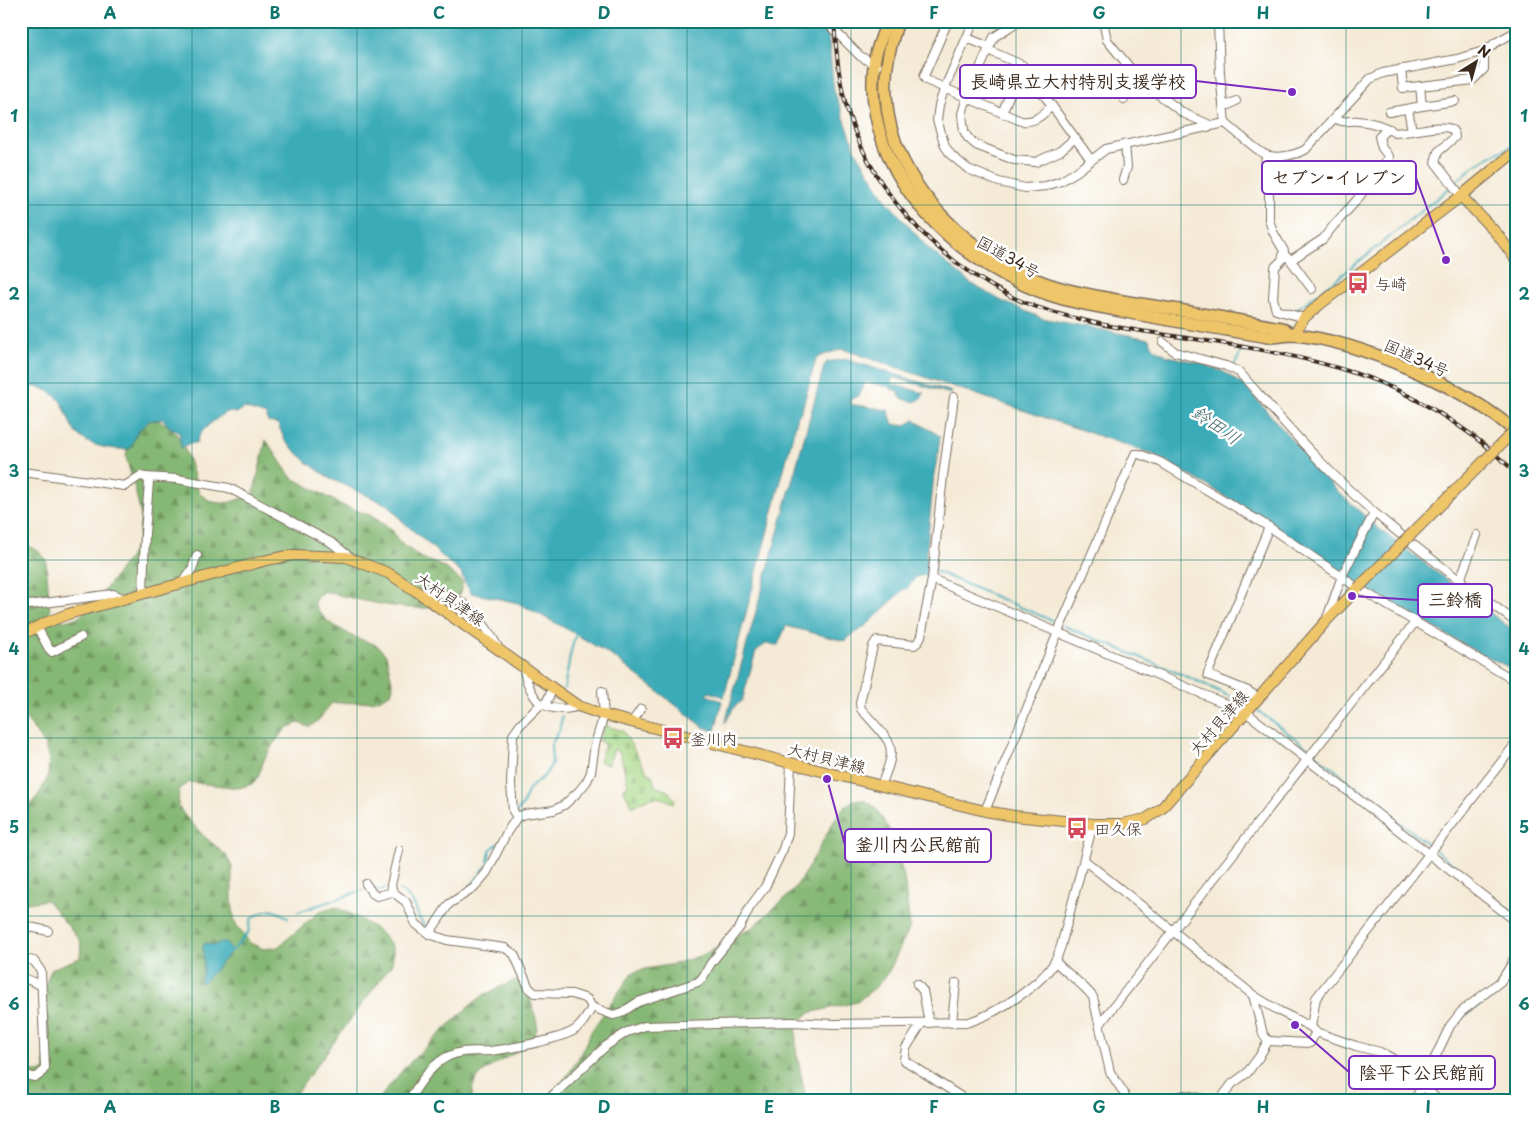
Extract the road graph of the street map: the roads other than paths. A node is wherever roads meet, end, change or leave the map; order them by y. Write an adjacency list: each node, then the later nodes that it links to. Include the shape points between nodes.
1 (825, 21): 13 (street, via 860,56)
2 (887, 21): 13 (highway, 国道34号)
3 (898, 21): 16 (highway, 国道34号)
4 (948, 21): 19 (street, via 924,76 926,80)
5 (974, 21): 10 (street)
6 (1019, 21): 11 (street, via 994,37)
7 (1102, 21): 17 (street, via 1108,40)
8 (1218, 21): 24 (street)
9 (1517, 31): 12 (street)
10 (967, 38): 11 (street); 19 (street)
11 (989, 48): 14 (street); 20 (street)
12 (1484, 51): 15 (street); 18 (street, via 1484,69 1473,80)
13 (874, 64): 16 (street); 47 (highway, 国道34号, via 876,117 900,180 932,220 985,264 1020,284 1064,300 1268,337)
14 (1022, 65): 25 (street); 29 (street)
15 (1401, 69): 18 (street, via 1403,88); 30 (street, via 1370,79)
16 (886, 70): 47 (highway, 国道34号, via 886,97 900,158 929,202 975,245 1024,274 1060,288 1281,328)
17 (1140, 80): 21 (street, via 1126,83); 32 (street, via 1183,113)
18 (1420, 86): 26 (street)
19 (945, 87): 20 (street); 39 (street, via 937,120 941,136 951,155 968,169 1010,185 1037,188 1061,181)
20 (967, 97): 29 (street); 35 (street, via 962,122 968,138 976,145 1014,160 1036,162 1060,151)
21 (1124, 99)
22 (1236, 101): 24 (street)
23 (1455, 101): 26 (street)
24 (1223, 104): 31 (street)
25 (1052, 106): 29 (street, via 1029,122); 35 (street)
26 (1422, 106): 27 (street)
27 (1408, 108): 28 (street); 34 (street)
28 (1389, 112)
29 (1002, 113)
30 (1335, 118): 33 (street); 38 (street, via 1305,150 1295,155)
31 (1225, 123): 32 (street); 38 (street)
32 (1211, 126): 36 (street)
33 (1390, 129): 34 (street, via 1395,133); 43 (street, via 1379,137 1389,157 1356,201 1323,239)
34 (1412, 131): 41 (street, via 1453,130 1455,137 1438,152 1435,162)
35 (1075, 138): 39 (street)
36 (1126, 144): 39 (street, via 1106,149); 40 (street, via 1128,167)
37 (1517, 150): 41 (main road)
38 (1266, 155): 42 (street, via 1269,220 1284,251)
39 (1091, 160)
40 (1123, 180)
41 (1458, 192): 44 (main road); 46 (main road, via 1380,257)
42 (1283, 256): 43 (street); 46 (street, via 1275,267 1273,298 1276,310)
43 (1291, 260): 45 (street)
44 (1517, 261)
45 (1312, 288)
46 (1299, 317): 47 (main road)
47 (1294, 335): 51 (highway, 国道34号, via 1337,343 1408,369 1460,394)
48 (1162, 342): 54 (street, via 1175,352 1236,370)
49 (954, 397): 60 (street)
50 (1517, 428): 63 (main road, 大村貝津線, bridge)
51 (1517, 433)
52 (23, 472): 53 (street, via 125,486 140,476)
53 (146, 477): 58 (street, via 230,488 332,543); 64 (street, via 149,482)
54 (1373, 516): 59 (street); 61 (street)
55 (1269, 527): 59 (street); 72 (street, via 1160,462 1135,454); 82 (street, via 1208,672 1208,675 1248,691)
56 (1477, 535): 61 (street)
57 (197, 555): 62 (street, via 192,569)
58 (352, 559): 62 (main road, 大村貝津線, via 293,555); 65 (main road, 大村貝津線, via 388,573)
59 (1343, 575): 63 (street); 68 (street)
60 (932, 578): 72 (street); 89 (street, via 918,642 876,641 873,646 860,703 861,709 889,743 891,753)
61 (1460, 580): 70 (street)
62 (180, 585): 64 (main road, 大村貝津線)
63 (1358, 588): 68 (main road, 大村貝津線); 69 (street)
64 (143, 593): 66 (main road, 大村貝津線)
65 (420, 594): 75 (main road, 大村貝津線); 75 (street, via 434,592 464,603 480,619)
66 (125, 599): 67 (street, via 113,594); 71 (main road, 大村貝津線, via 68,614)
67 (21, 606)
68 (1327, 620): 82 (main road, 大村貝津線)
69 (1416, 621): 77 (street); 87 (street)
70 (1517, 623)
71 (37, 627): 73 (main road, 大村貝津線); 74 (street, via 52,652)
72 (1059, 630): 82 (street); 90 (street)
73 (21, 635)
74 (81, 636)
75 (500, 651): 76 (main road, 大村貝津線)
76 (524, 669): 78 (main road, 大村貝津線); 80 (street, via 525,679)
77 (1517, 682)
78 (553, 688): 80 (street); 81 (main road, 大村貝津線)
79 (602, 691): 84 (street)
80 (543, 704): 81 (street, via 569,710); 91 (street, via 513,735 511,784)
81 (578, 706): 84 (main road, 大村貝津線)
82 (1252, 706): 87 (street); 92 (main road, 大村貝津線, via 1161,809 1146,819 1122,824)
83 (641, 709): 85 (street)
84 (604, 715): 85 (main road, 大村貝津線); 91 (street, via 588,781 564,805 554,810)
85 (632, 722): 88 (main road, 大村貝津線)
86 (1517, 742): 94 (street)
87 (1308, 758): 94 (street); 101 (street)
88 (791, 763): 89 (main road, 大村貝津線); 111 (street, via 788,833 783,849 765,887 703,977 698,982 638,1002 621,1013 613,1014)
89 (881, 786): 90 (main road, 大村貝津線)
90 (985, 811): 92 (main road, 大村貝津線)
91 (516, 814): 102 (street, via 487,872 474,888 449,904)
92 (1093, 824): 95 (street)
93 (399, 850): 97 (street, via 391,885)
94 (1432, 850): 98 (street); 115 (street, via 1316,998)
95 (1084, 860): 101 (street); 105 (street)
96 (366, 884): 97 (street, via 377,896)
97 (393, 892): 102 (street, via 406,902 416,924)
98 (1517, 922)
99 (21, 925): 100 (street)
100 (48, 931)
101 (1172, 932): 110 (street); 114 (street)
102 (429, 934): 111 (street, via 447,940 505,948 514,954 529,988 536,993 572,994 587,1000)
103 (1517, 952): 118 (street, via 1501,981 1461,1012 1450,1026)
104 (21, 958): 109 (street, via 34,961 41,971)
105 (1055, 961): 112 (street, via 1042,977 992,1013 969,1022); 114 (street, via 1093,997)
106 (21, 977): 109 (street)
107 (956, 983): 112 (street)
108 (917, 984): 113 (street, via 922,991)
109 (41, 986): 117 (street, via 45,1068 36,1077)
110 (1253, 995): 115 (street); 116 (street, via 1262,1034)
111 (592, 1007): 119 (street, via 576,1029 558,1038 491,1051 468,1050 447,1056 422,1080 412,1095)
112 (952, 1022): 113 (street)
113 (925, 1023): 120 (street, via 645,1026 627,1032 606,1046); 121 (street, via 906,1048 904,1060)
114 (1100, 1024): 122 (street, via 1110,1072)
115 (1313, 1029): 116 (street, via 1310,1042); 118 (street, via 1390,1057)
116 (1268, 1041): 125 (street, via 1246,1073)
117 (21, 1072)
118 (1422, 1085): 126 (street); 127 (street)
119 (414, 1100)
120 (548, 1100)
121 (966, 1100)
122 (1125, 1100)
123 (1163, 1100): 124 (street, via 1185,1095)
124 (1209, 1100)
125 (1220, 1100)
126 (1415, 1100)
127 (1438, 1100)

